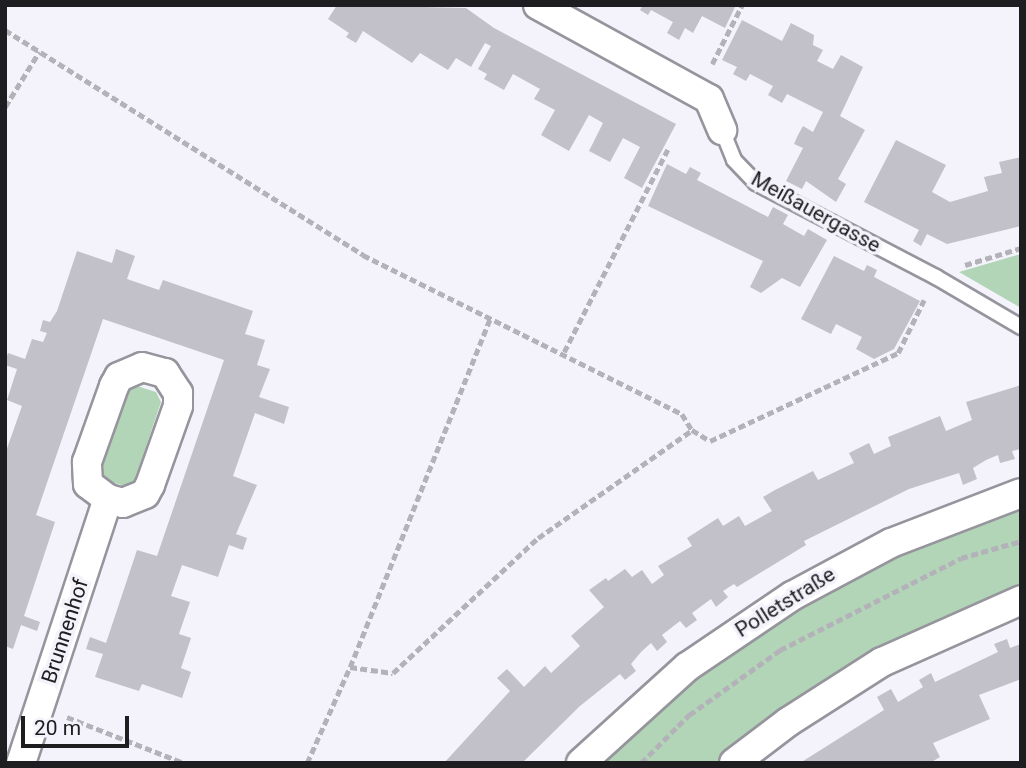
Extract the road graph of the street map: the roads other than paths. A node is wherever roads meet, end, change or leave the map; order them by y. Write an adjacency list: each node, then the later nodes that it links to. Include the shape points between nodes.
1 (538, 5): 2 (street, Meißauergasse, via 709,99)
2 (722, 130): 3 (lane, Meißauergasse, via 734,160 756,183)
3 (1021, 327)
4 (1021, 493): 8 (street, Polletstraße, via 891,543 792,596 687,667)
5 (108, 499): 5 (street, via 123,503 145,494 178,405 173,383 154,368 142,367 119,377 105,411 86,474 88,484); 7 (street, Brunnenhof)
6 (1021, 600): 9 (street, via 863,673)
7 (21, 763)
8 (581, 763)
9 (734, 763)

